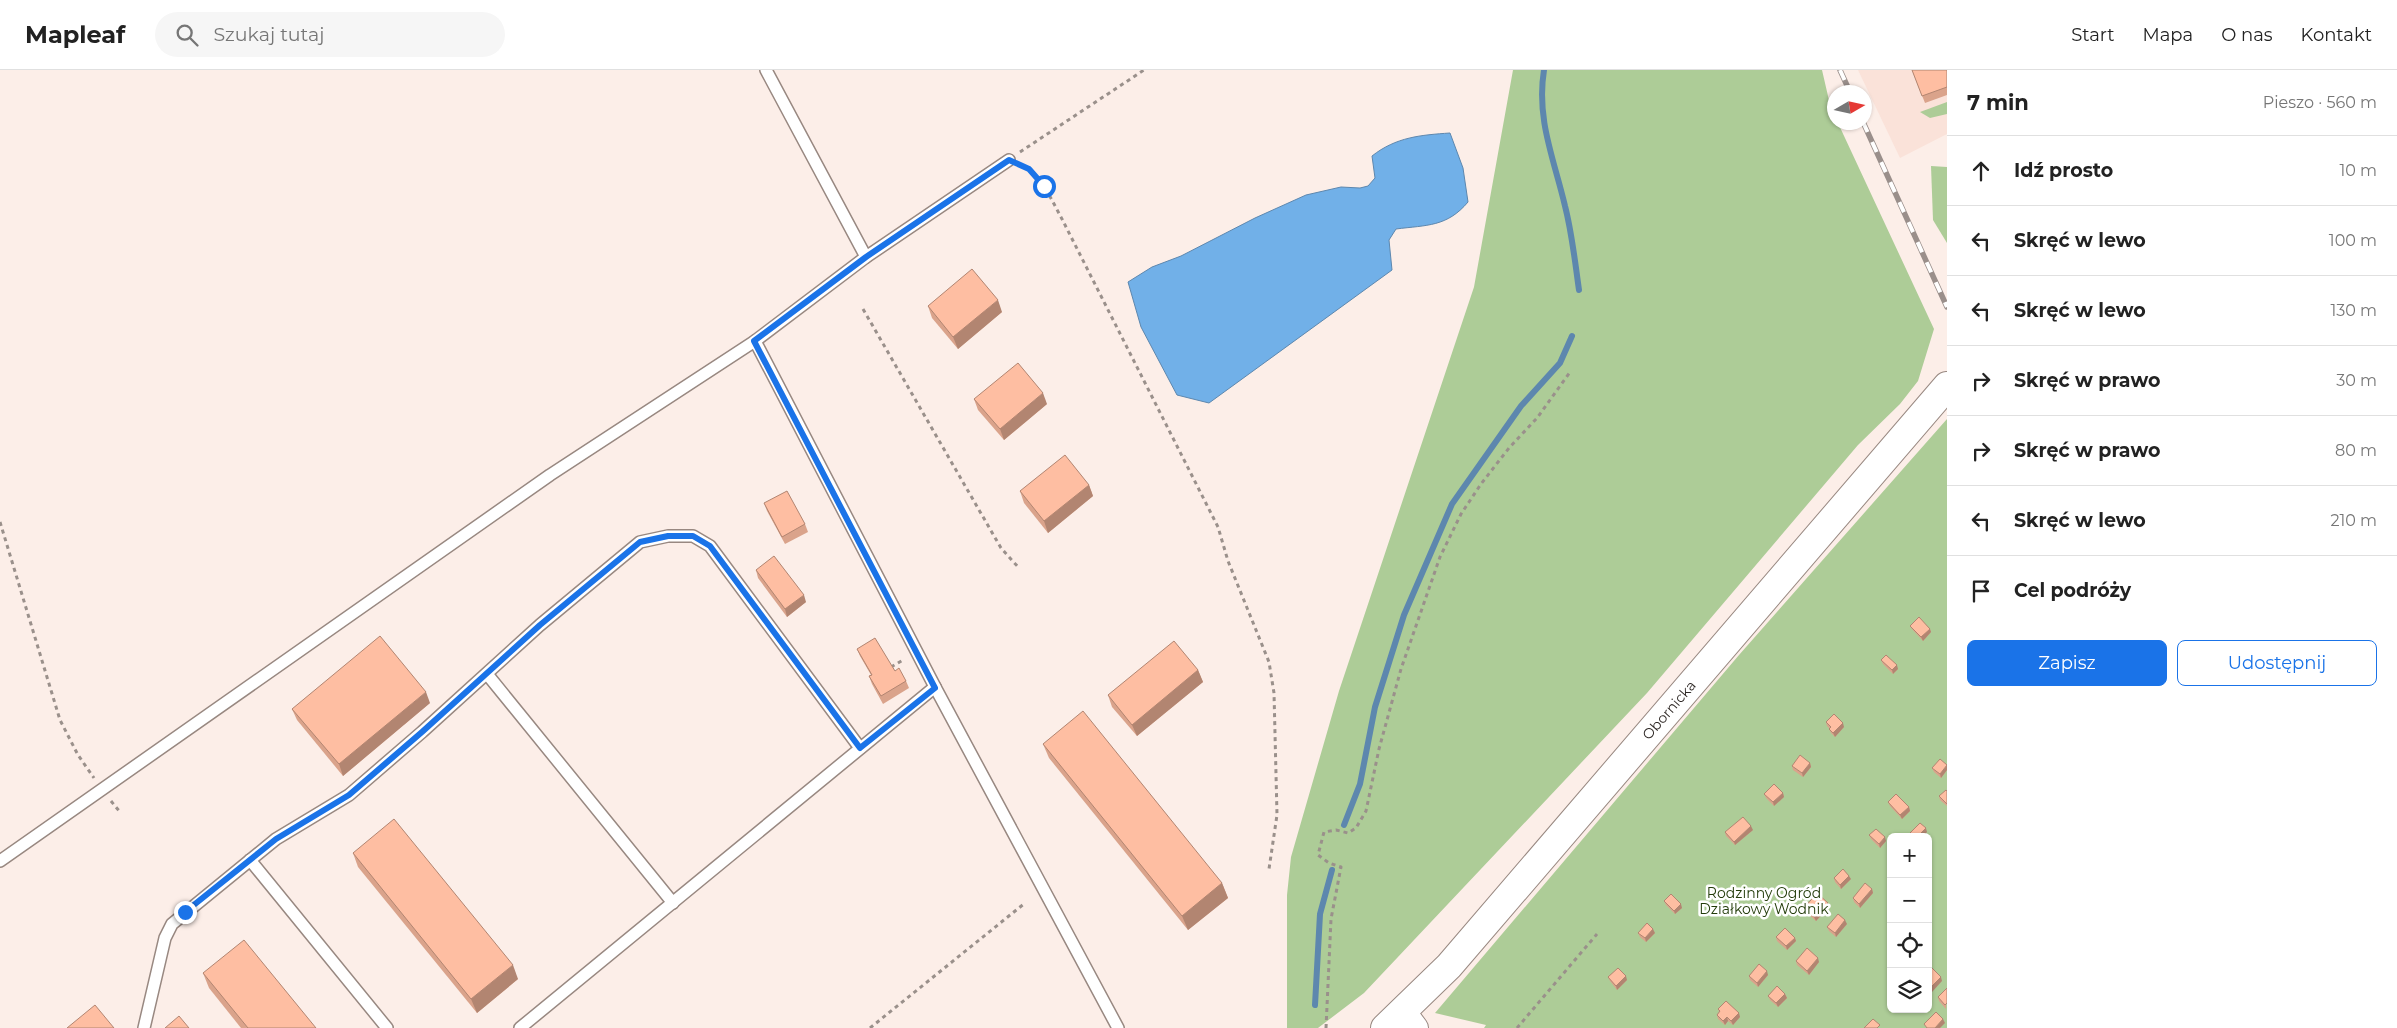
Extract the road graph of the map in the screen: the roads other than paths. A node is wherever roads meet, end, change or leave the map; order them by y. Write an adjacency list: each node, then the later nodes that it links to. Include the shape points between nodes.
1 (766, 70): 3 (lane)
2 (1009, 160): 3 (lane)
3 (866, 257): 4 (lane)
4 (754, 341): 7 (lane); 10 (lane, via 550,475)
5 (1947, 386): 12 (main road, Obornicka)
6 (487, 674): 8 (lane, via 640,542 668,536 693,536 710,546); 9 (lane, via 349,795 298,824); 11 (lane)
7 (935, 688): 8 (lane); 16 (lane)
8 (860, 748): 11 (lane)
9 (250, 860): 13 (lane, via 172,924 165,938); 14 (lane)
10 (0, 861)
11 (673, 902): 15 (lane)
12 (1402, 1023)
13 (144, 1028)
14 (388, 1028)
15 (520, 1028)
16 (1118, 1028)

